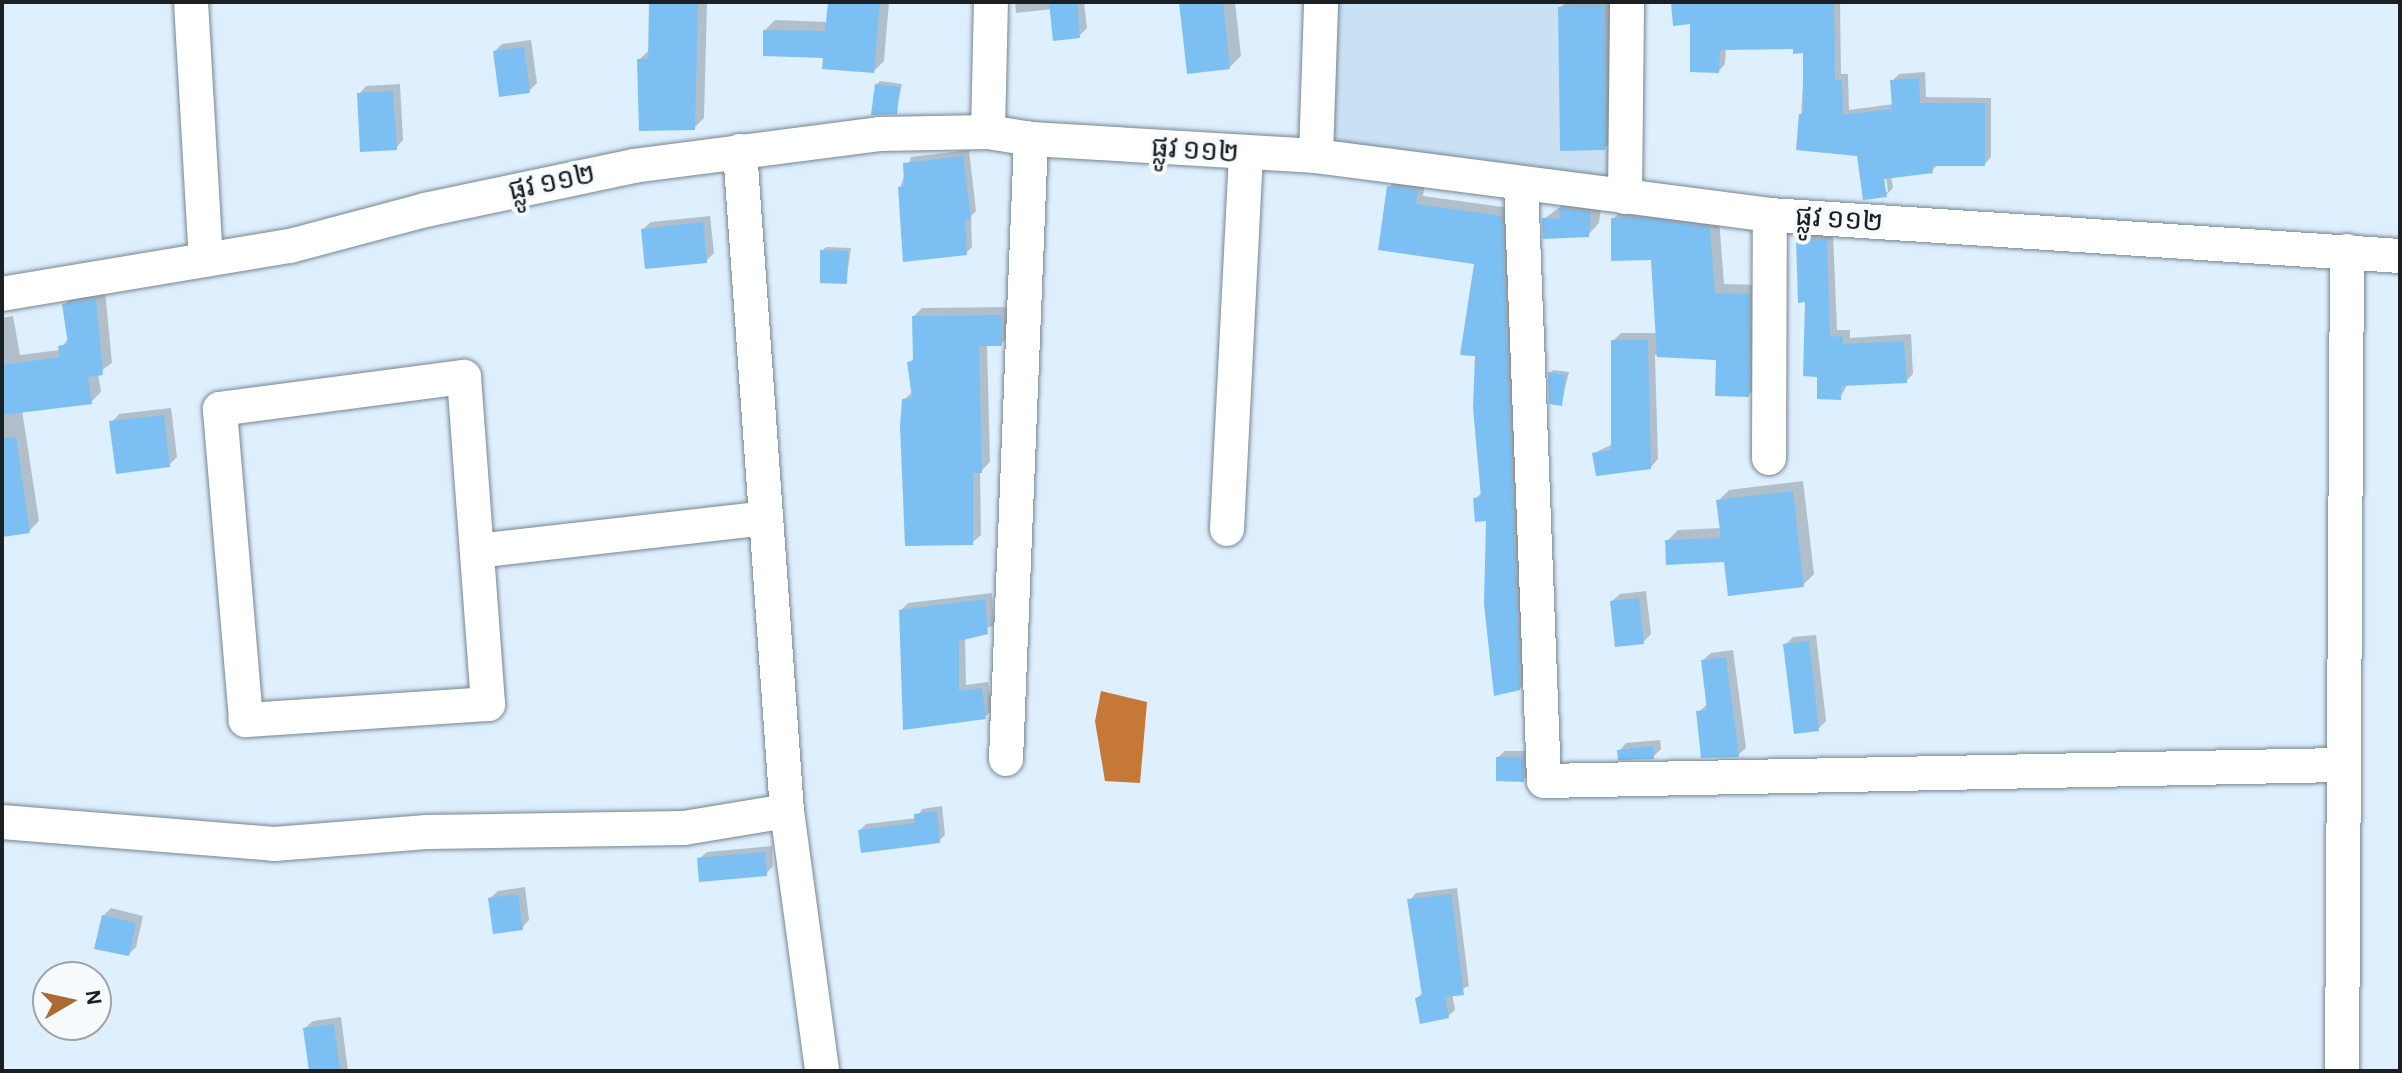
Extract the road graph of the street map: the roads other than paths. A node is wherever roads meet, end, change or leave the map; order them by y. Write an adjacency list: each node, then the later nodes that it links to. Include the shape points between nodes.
1 (191, 2): 15 (street)
2 (991, 2): 5 (street)
3 (1321, 2): 9 (street)
4 (1627, 2): 11 (street)
5 (988, 132): 6 (street, ផ្លូវ ១១២); 7 (street, ផ្លូវ ១១២, via 879,134)
6 (1031, 139): 8 (street, ផ្លូវ ១១២); 21 (street)
7 (740, 151): 15 (street, ផ្លូវ ១១២, via 619,169 425,210 290,246); 18 (street)
8 (1246, 154): 9 (street, ផ្លូវ ១១២); 19 (street)
9 (1316, 156): 10 (street, ផ្លូវ ១១២)
10 (1521, 184): 11 (street, ផ្លូវ ១១២); 22 (street, via 1544,781)
11 (1625, 197): 12 (street, ផ្លូវ ១១២)
12 (1770, 215): 13 (street, ផ្លូវ ១១២); 17 (street)
13 (2347, 251): 14 (street, ផ្លូវ ១១២); 22 (street)
14 (2400, 256)
15 (206, 260): 16 (street, ផ្លូវ ១១២)
16 (2, 294)
17 (1769, 458)
18 (766, 518): 20 (street); 23 (street)
19 (1227, 529)
20 (477, 551): 20 (street, via 488,704 246,720 220,409 464,377)
21 (1006, 759)
22 (2344, 765): 26 (street)
23 (787, 811): 24 (street, via 684,828 427,832 274,844); 25 (street)
24 (2, 822)
25 (822, 1071)
26 (2342, 1071)

